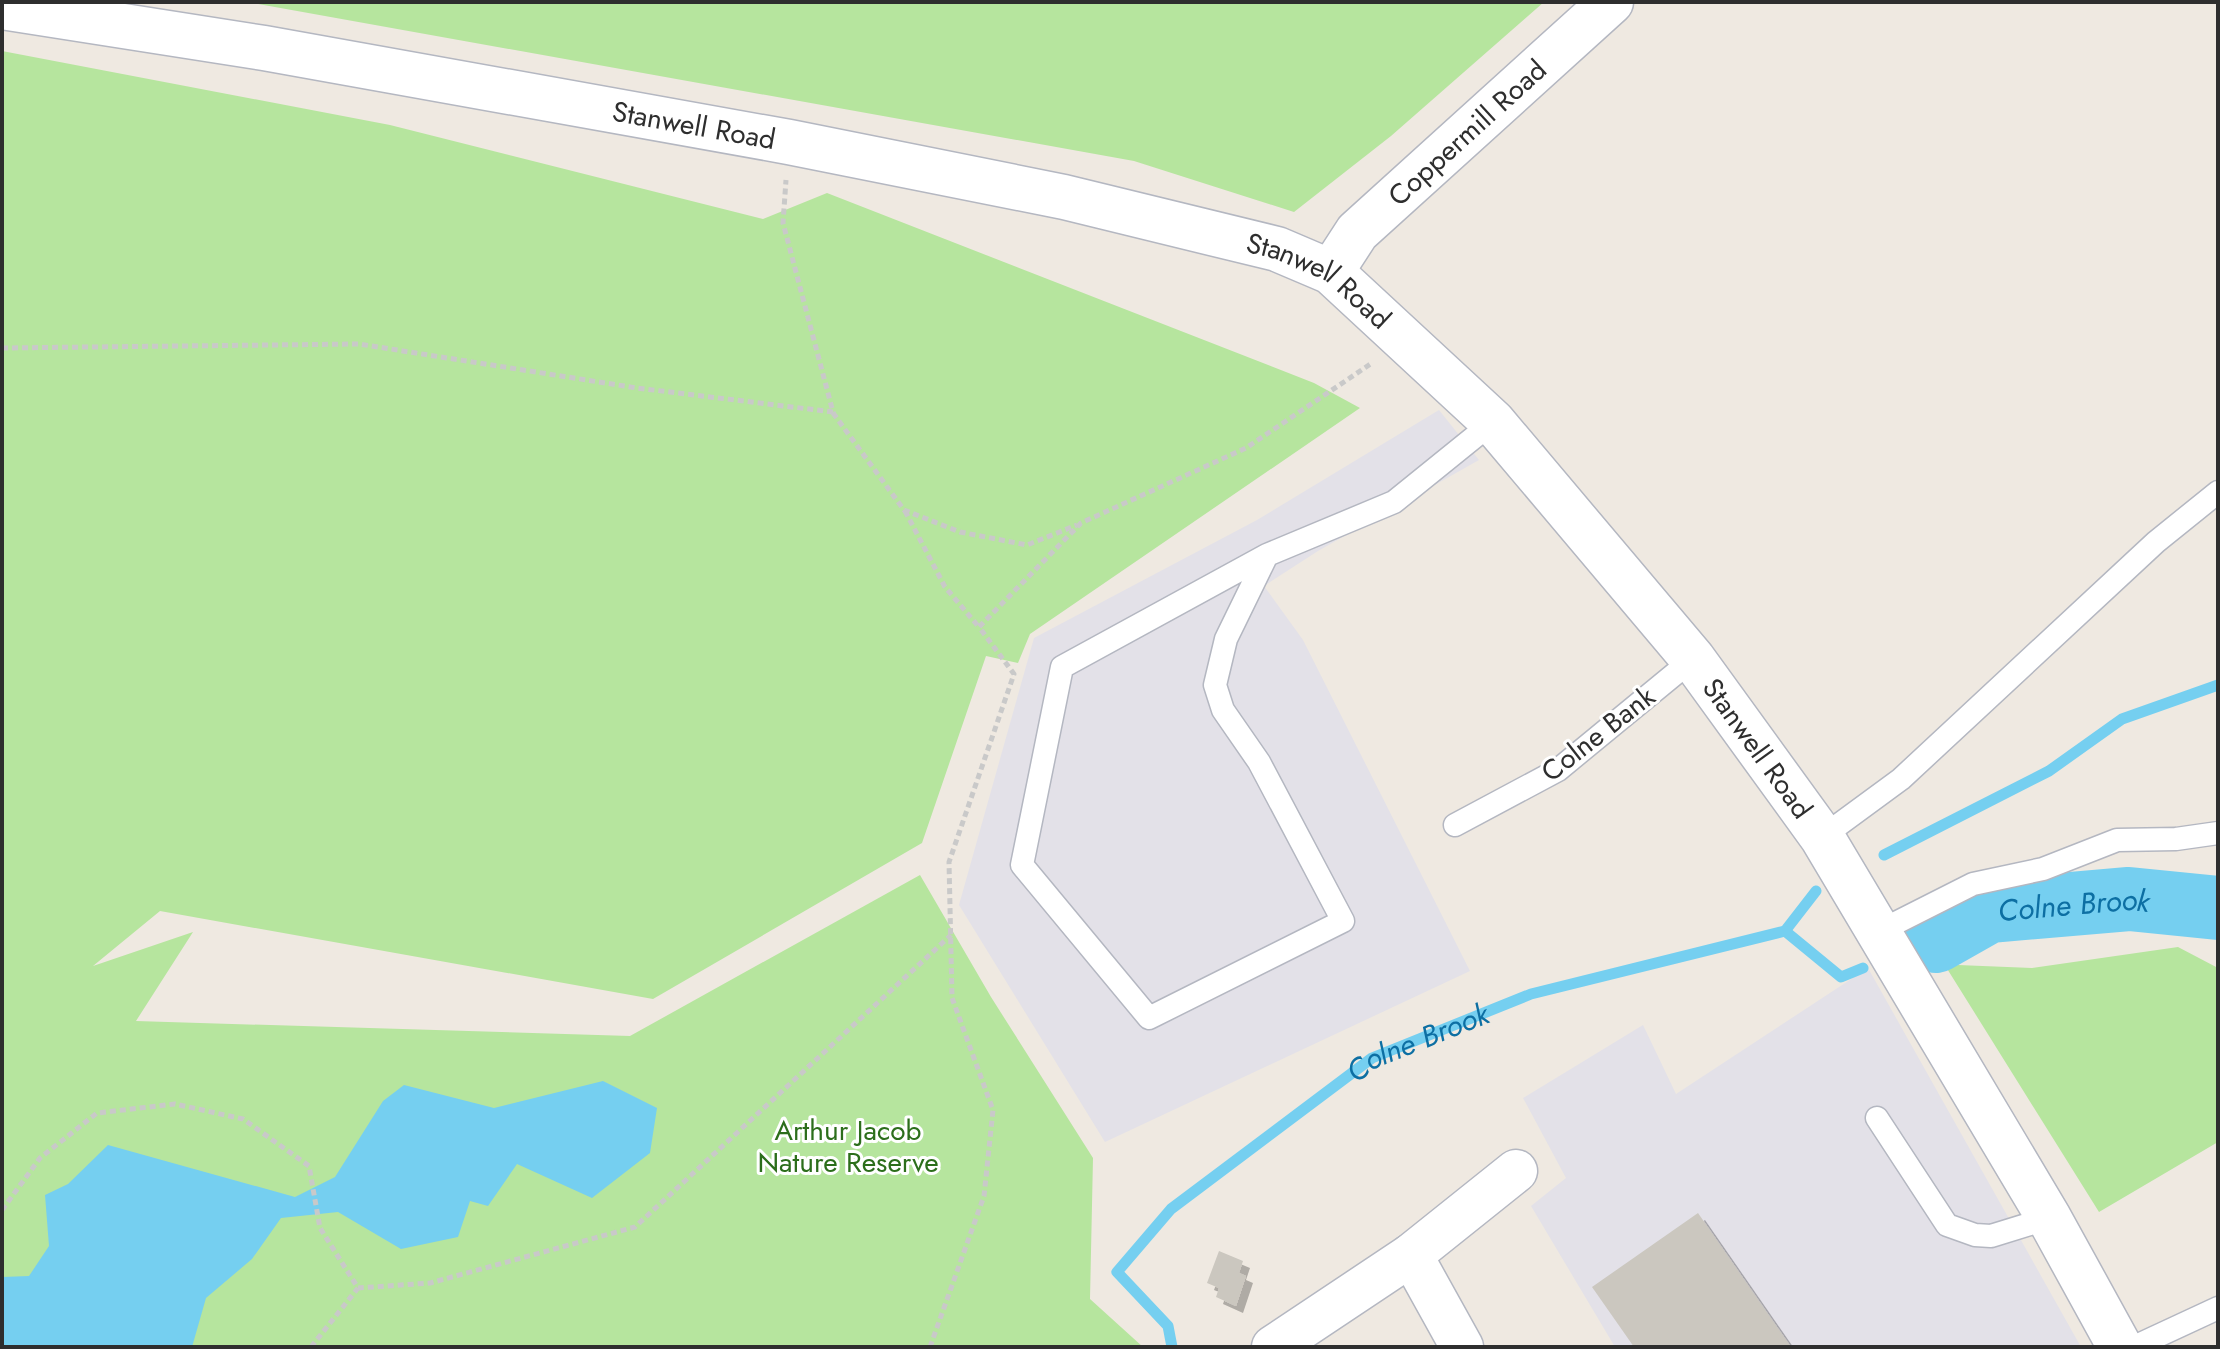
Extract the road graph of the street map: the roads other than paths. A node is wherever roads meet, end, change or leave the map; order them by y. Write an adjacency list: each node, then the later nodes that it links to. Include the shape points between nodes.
1 (1611, 2): 3 (street, Coppermill Road, via 1357,232)
2 (2, 7): 3 (street, Stanwell Road, via 789,142 1079,200 1277,249)
3 (1331, 272): 4 (street, Stanwell Road)
4 (1493, 422): 6 (lane, via 1394,502); 7 (street, Stanwell Road)
5 (2218, 492): 10 (lane, via 2156,542 1901,779)
6 (1267, 555): 6 (lane, via 1062,667 1022,865 1149,1018 1343,921 1259,762 1223,710 1215,685 1226,639)
7 (1693, 659): 8 (lane, Colne Bank, via 1558,770); 10 (street, Stanwell Road)
8 (1455, 825)
9 (2218, 833): 11 (lane, via 2117,840 2043,869 1973,884)
10 (1822, 837): 11 (street, Stanwell Road)
11 (1881, 940): 14 (street, Stanwell Road)
12 (1877, 1118): 14 (lane, via 1947,1225 1991,1236)
13 (1516, 1171): 15 (street)
14 (2049, 1218): 19 (street, Stanwell Road)
15 (1411, 1255): 17 (street); 18 (street)
16 (2218, 1308): 20 (lane)
17 (1273, 1347)
18 (1462, 1347)
19 (2120, 1347)
20 (2134, 1347)

